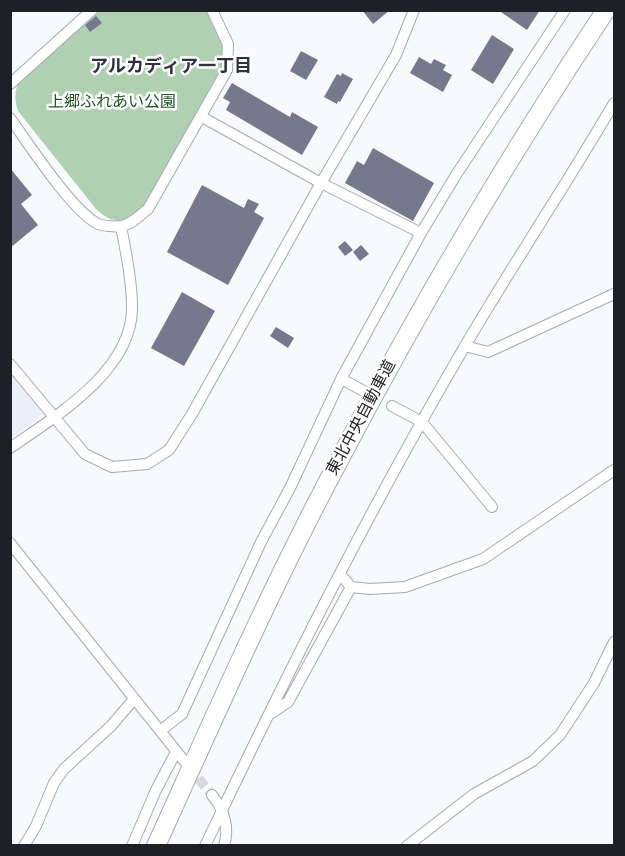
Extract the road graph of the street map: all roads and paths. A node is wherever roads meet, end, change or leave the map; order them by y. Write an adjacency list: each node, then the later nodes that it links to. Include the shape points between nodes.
1 (92, 10): 7 (street)
2 (212, 10): 9 (street, via 228,44 227,70)
3 (414, 10): 11 (street, via 396,56)
4 (565, 10): 13 (street)
5 (606, 10): 38 (highway, 東北中央自動車道, via 445,268 340,458 237,668)
6 (615, 13): 39 (highway, 東北中央自動車道, via 512,171 401,364 276,608)
7 (10, 84)
8 (615, 103): 15 (street)
9 (202, 117): 11 (street); 12 (street, via 148,209)
10 (10, 118): 12 (street, via 81,210 99,225)
11 (321, 183): 13 (street); 20 (street, via 169,450 147,464 111,467 84,453)
12 (121, 226): 20 (street, via 132,310 127,340 113,364)
13 (421, 233): 17 (street)
14 (615, 294): 15 (street, via 488,352)
15 (465, 346): 21 (street)
16 (10, 363): 20 (street)
17 (341, 379): 18 (street); 31 (street, via 182,714)
18 (362, 390)
19 (392, 406): 21 (street)
20 (53, 418): 22 (street)
21 (422, 422): 24 (street); 26 (street)
22 (10, 448)
23 (615, 470): 27 (street, via 483,559 405,586)
24 (492, 507)
25 (10, 543): 29 (street)
26 (340, 574): 27 (street); 30 (street)
27 (351, 587): 30 (street, via 288,702)
28 (615, 642): 42 (street, via 560,735 533,761 474,794)
29 (134, 699): 31 (street); 36 (street, via 64,769)
30 (269, 714): 35 (street)
31 (160, 731): 32 (street)
32 (176, 752): 33 (street); 37 (street)
33 (185, 762)
34 (212, 795): 35 (street)
35 (223, 808): 40 (street); 41 (street, via 227,834)
36 (24, 846)
37 (132, 846)
38 (156, 846)
39 (166, 846)
40 (206, 846)
41 (224, 846)
42 (407, 846)

